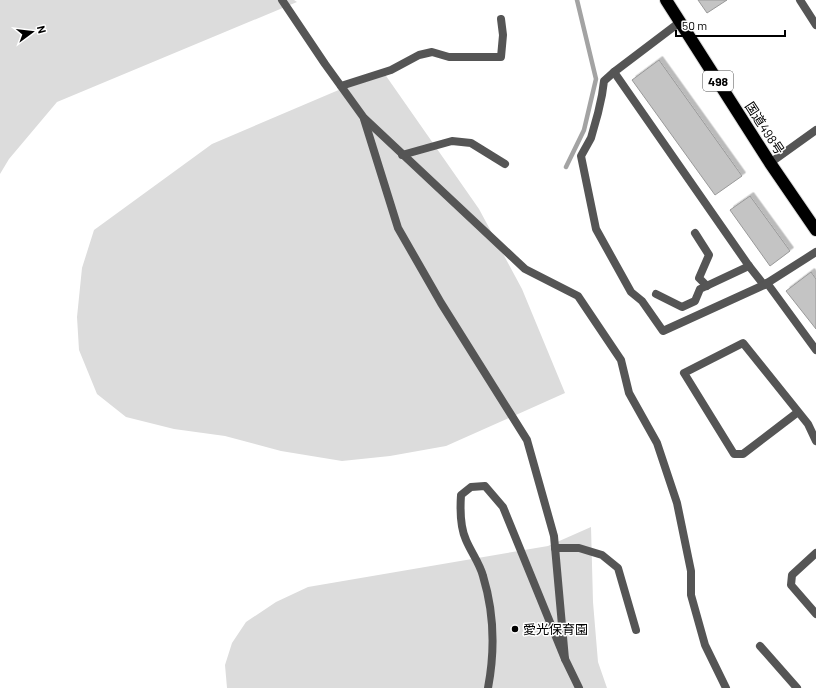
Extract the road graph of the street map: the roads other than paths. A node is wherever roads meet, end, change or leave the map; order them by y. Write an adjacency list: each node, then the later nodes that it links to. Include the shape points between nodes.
1 (282, 0): 8 (street)
2 (666, 0): 5 (highway, 国道498号 / 498)
3 (800, 0): 6 (street)
4 (501, 19): 8 (street, via 501,57 449,57 432,52 419,55 390,70)
5 (680, 22): 7 (street); 12 (highway, 国道498号 / 498)
6 (816, 25)
7 (614, 72): 17 (street); 18 (street, via 604,81 598,113 581,156 596,229 631,292 642,301 663,331)
8 (341, 86): 9 (street)
9 (364, 118): 11 (street); 24 (street, via 398,228 440,303 527,440 554,536)
10 (816, 130): 12 (street)
11 (402, 155): 13 (street, via 452,141 470,143); 32 (street, via 525,269 578,296 621,360 629,392 657,443 677,503 691,571 691,595 706,645)
12 (770, 163): 14 (highway, 国道498号 / 498)
13 (505, 164)
14 (816, 230)
15 (695, 233): 19 (street, via 709,255 698,278)
16 (816, 252): 18 (street)
17 (749, 266): 18 (street); 19 (street)
18 (766, 284): 21 (street)
19 (707, 286): 20 (street, via 700,289 694,301 682,307)
20 (656, 294)
21 (816, 350)
22 (798, 412): 22 (street, via 743,343 684,373 734,454 743,454); 23 (street, via 808,424)
23 (816, 441)
24 (555, 548): 27 (street, via 579,548 602,555 618,568); 29 (street)
25 (816, 553): 26 (street, via 792,574 791,585)
26 (816, 614)
27 (636, 630)
28 (760, 646): 33 (street)
29 (565, 659): 30 (street, via 503,507 485,486 471,487 461,495 460,510 465,539 483,575 493,624); 31 (street)
30 (488, 688)
31 (579, 688)
32 (726, 688)
33 (797, 688)

